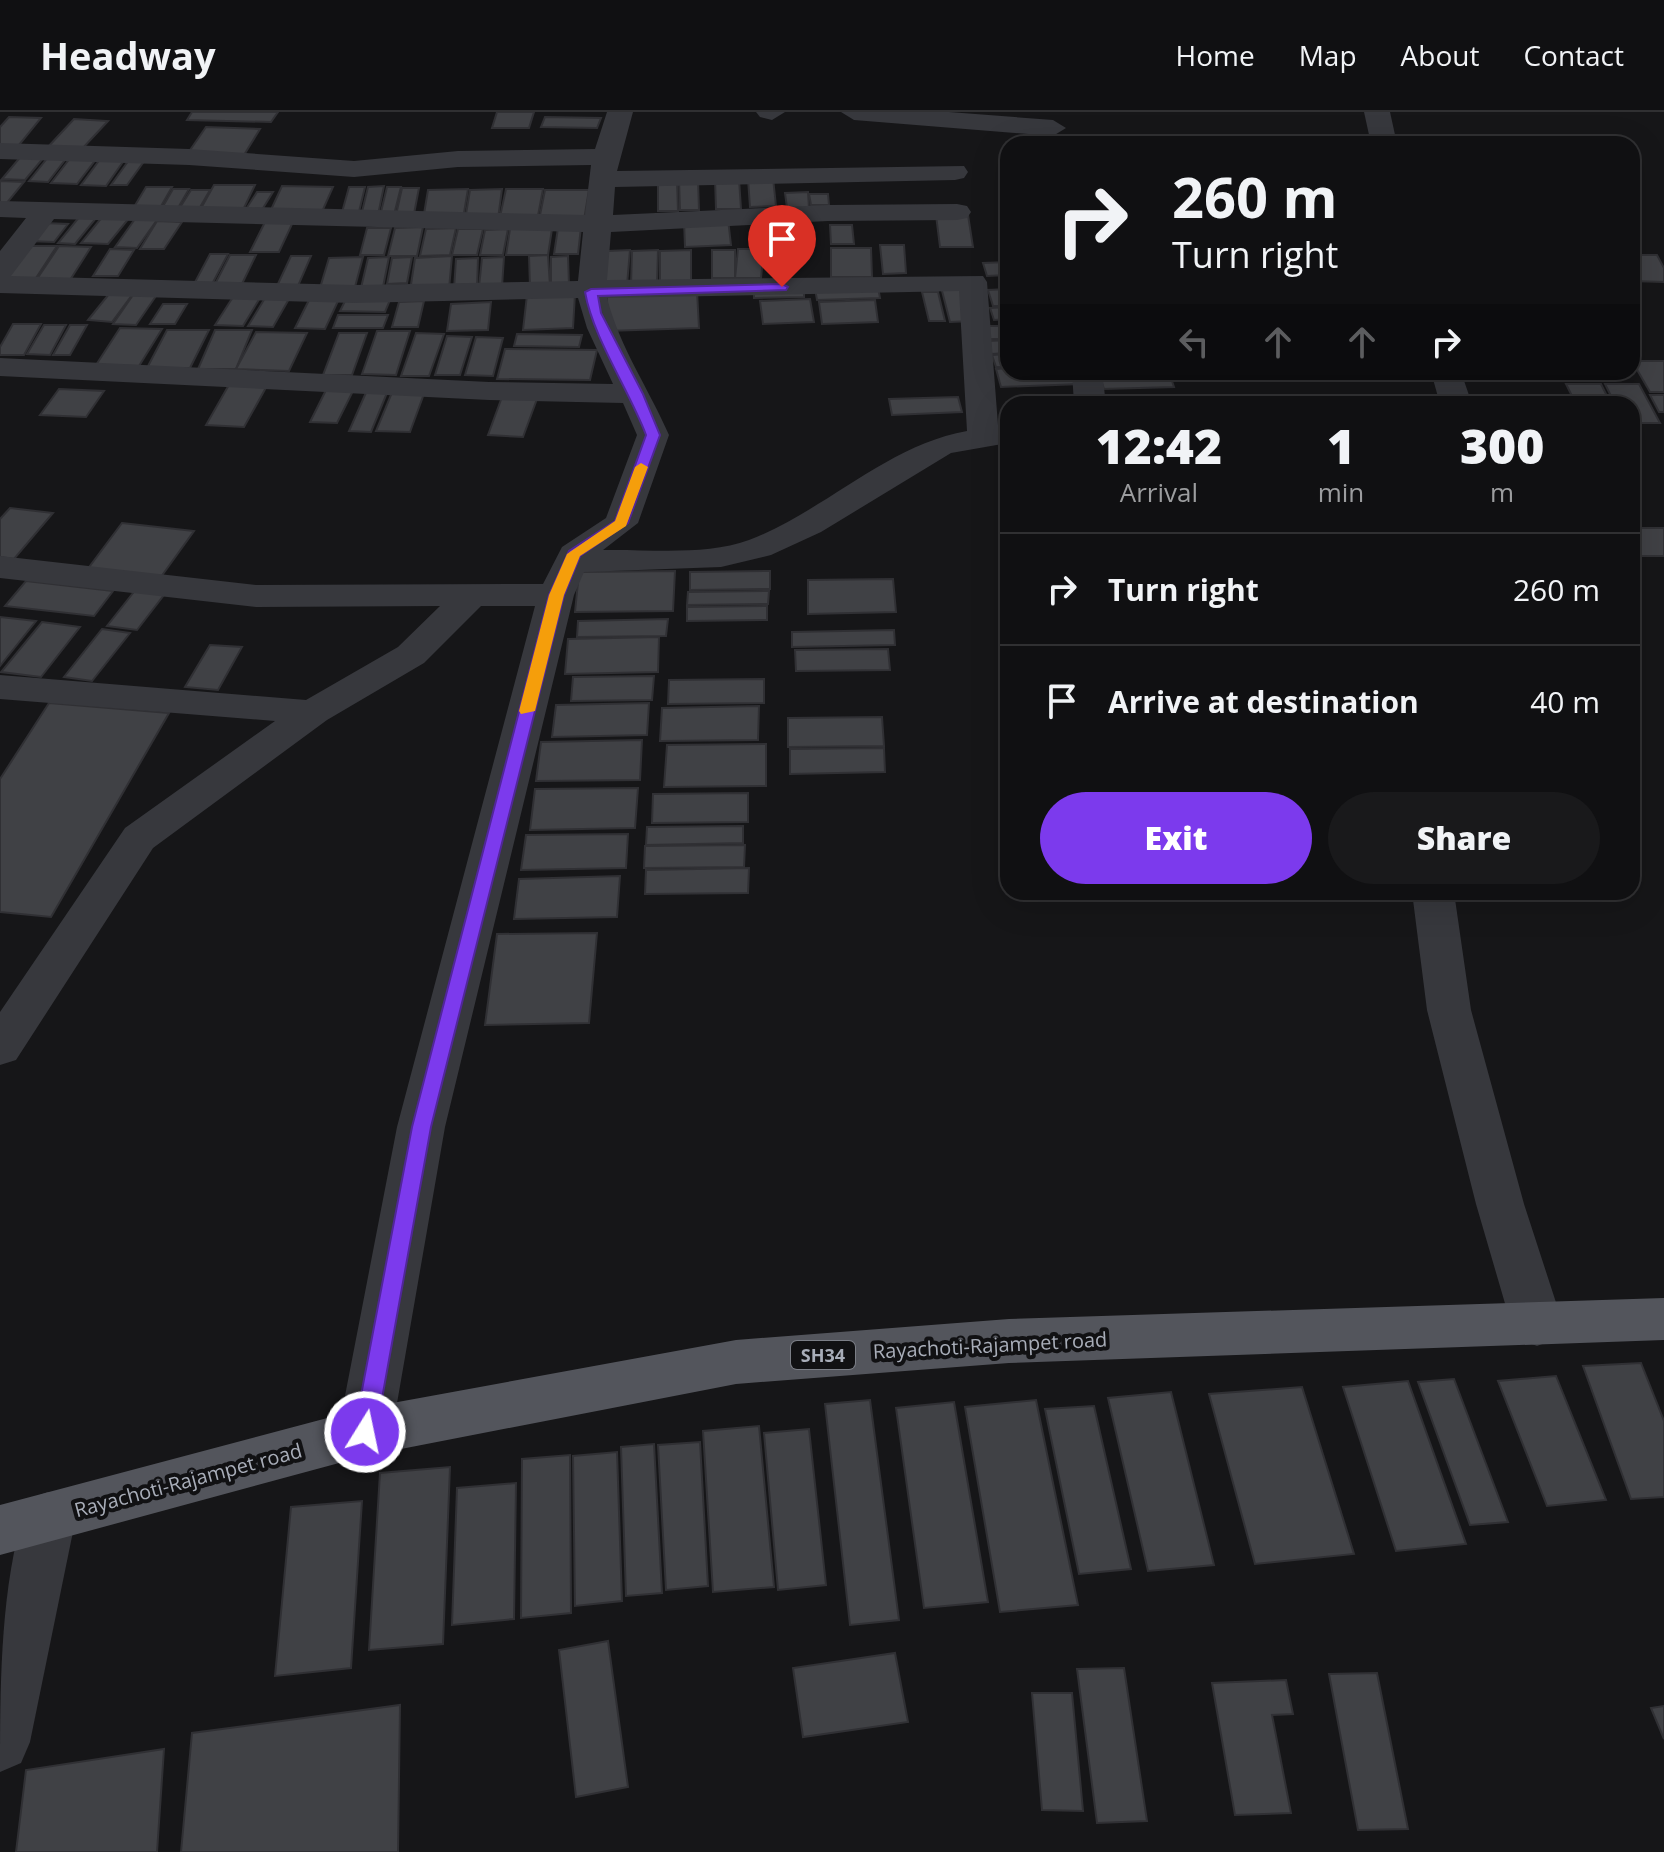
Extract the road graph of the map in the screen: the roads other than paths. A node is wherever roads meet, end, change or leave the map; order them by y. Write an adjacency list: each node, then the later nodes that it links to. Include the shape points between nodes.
1 (620, 112): 8 (street)
2 (854, 112): 4 (street)
3 (1377, 112): 6 (street)
4 (895, 115): 5 (street)
5 (1053, 128)
6 (1382, 136)
7 (0, 151): 8 (street, via 354,169 458,159)
8 (604, 168): 9 (street); 13 (street)
9 (955, 172)
10 (0, 209): 11 (street)
11 (47, 209): 13 (street); 14 (street)
12 (957, 212): 13 (street)
13 (597, 224): 16 (street)
14 (0, 270)
15 (0, 284): 16 (street, via 354,294)
16 (591, 292): 18 (street, via 595,313); 19 (street, via 973,282)
17 (0, 367): 18 (street)
18 (637, 394): 21 (street, via 653,435 621,523 574,554)
19 (995, 434): 21 (street, via 941,445 809,525 759,548)
20 (0, 567): 22 (street, via 256,596)
21 (563, 578): 22 (street); 29 (street, via 421,1127)
22 (471, 596): 24 (street, via 411,655)
23 (0, 687): 24 (street)
24 (313, 712): 26 (street, via 139,838)
25 (1434, 900): 28 (street, via 1449,1010)
26 (0, 1048)
27 (1664, 1319): 28 (main road, Rayachoti-Rajampet road / SH34)
28 (1537, 1324): 29 (main road, Rayachoti-Rajampet road / SH34, via 1009,1341 736,1362)
29 (365, 1432): 30 (main road, Rayachoti-Rajampet road / SH34)
30 (24, 1524): 31 (street)
31 (0, 1742)

